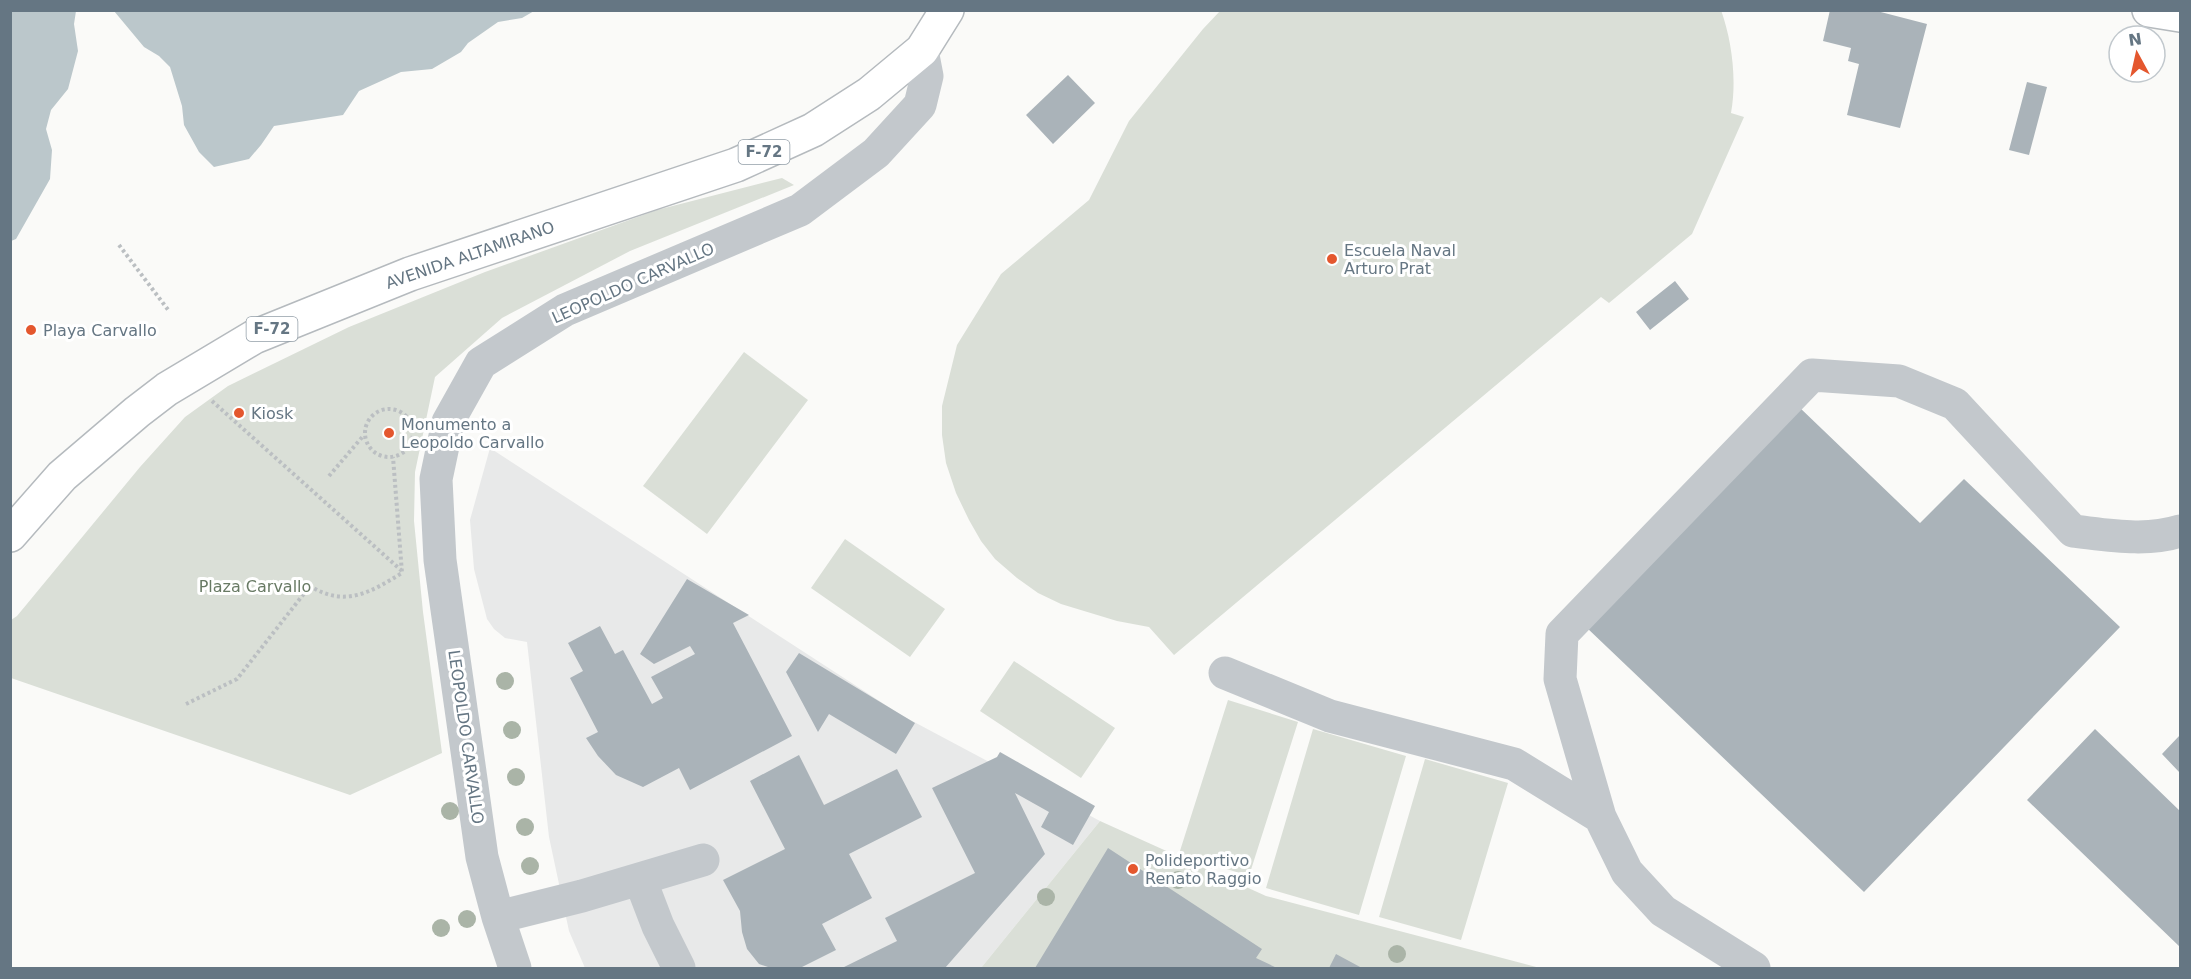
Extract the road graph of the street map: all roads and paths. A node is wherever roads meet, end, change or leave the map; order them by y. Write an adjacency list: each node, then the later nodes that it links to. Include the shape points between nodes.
1 (947, 10): 4 (main road, AVENIDA ALTAMIRANO / F-72)
2 (2149, 10): 3 (main road)
3 (2181, 15)
4 (921, 50): 7 (main road, AVENIDA ALTAMIRANO / F-72, via 869,94 813,130 736,165 410,274 254,337); 13 (street, LEOPOLDO CARVALLO, via 927,75 921,105 876,153 800,210 566,310 481,363 448,422 438,467)
5 (119, 245): 6 (path)
6 (169, 310)
7 (186, 377): 12 (main road, AVENIDA ALTAMIRANO / F-72, via 137,412 62,476); 14 (path)
8 (365, 434): 9 (path, via 371,449 384,457); 9 (path, via 369,419 381,410 404,414 413,427 411,443); 10 (path)
9 (393, 457): 14 (path)
10 (329, 476)
11 (2181, 531): 17 (street, via 2163,536 2121,537 2073,531 1955,404 1899,381 1812,375 1562,634 1560,679)
12 (10, 534)
13 (440, 560): 14 (path); 20 (street, LEOPOLDO CARVALLO, via 482,857)
14 (402, 573): 16 (path, via 373,591 346,597 324,595 310,586 237,679)
15 (1226, 673): 17 (street, via 1330,716 1514,764)
16 (186, 704)
17 (1600, 817): 23 (street, via 1627,872 1663,911)
18 (703, 860): 19 (street)
19 (640, 879): 20 (street); 22 (street)
20 (498, 917): 21 (street, LEOPOLDO CARVALLO)
21 (511, 966)
22 (679, 969)
23 (1754, 969)

